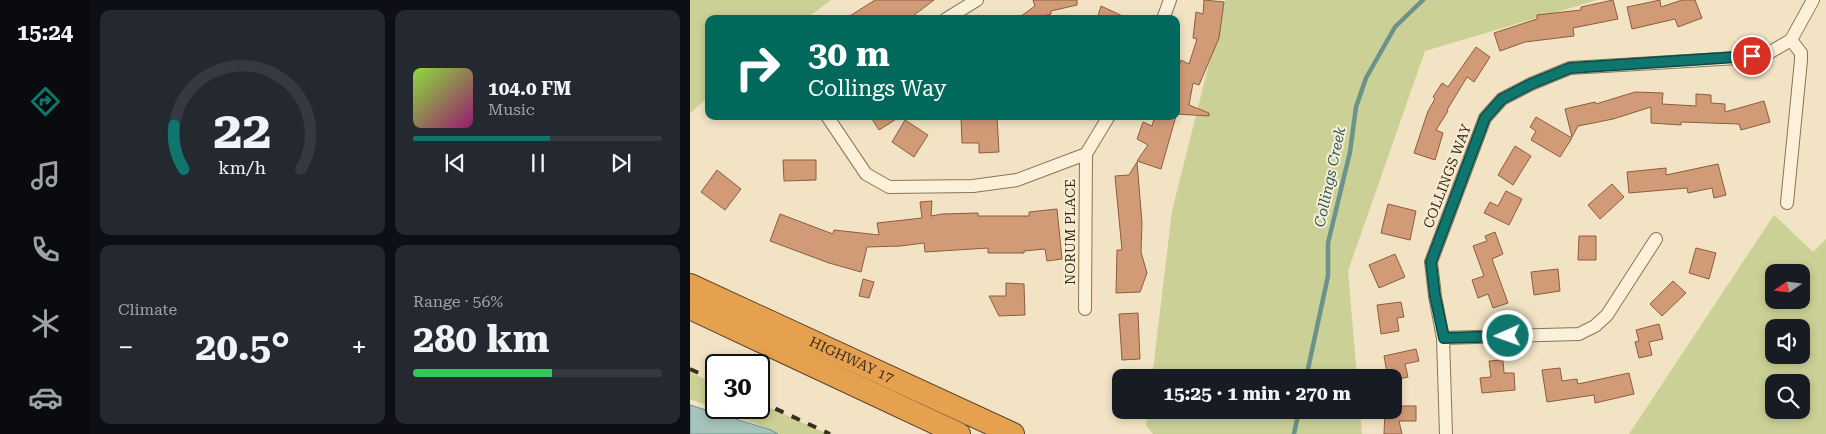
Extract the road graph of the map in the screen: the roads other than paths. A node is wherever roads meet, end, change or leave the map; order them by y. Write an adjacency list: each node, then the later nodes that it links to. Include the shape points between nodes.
1 (977, 0): 4 (street)
2 (1170, 0): 5 (street)
3 (1813, 0): 6 (street)
4 (953, 15)
5 (1164, 15)
6 (1791, 40): 10 (street, via 1801,53 1801,60); 15 (street, COLLINGS WAY, via 1767,54 1738,58 1570,68 1502,99 1485,118 1431,262)
7 (831, 120): 9 (street, via 866,174 888,187 973,186 1017,180)
8 (1107, 120): 9 (street)
9 (1086, 154): 14 (street, NORUM PLACE)
10 (1787, 203)
11 (1656, 239): 15 (street, via 1607,315 1579,334)
12 (690, 285): 17 (highway, HIGHWAY 17)
13 (690, 308): 16 (highway, HIGHWAY 17)
14 (1085, 309)
15 (1444, 338): 18 (street, COLLINGS WAY)
16 (959, 434)
17 (1013, 434)
18 (1446, 434)

